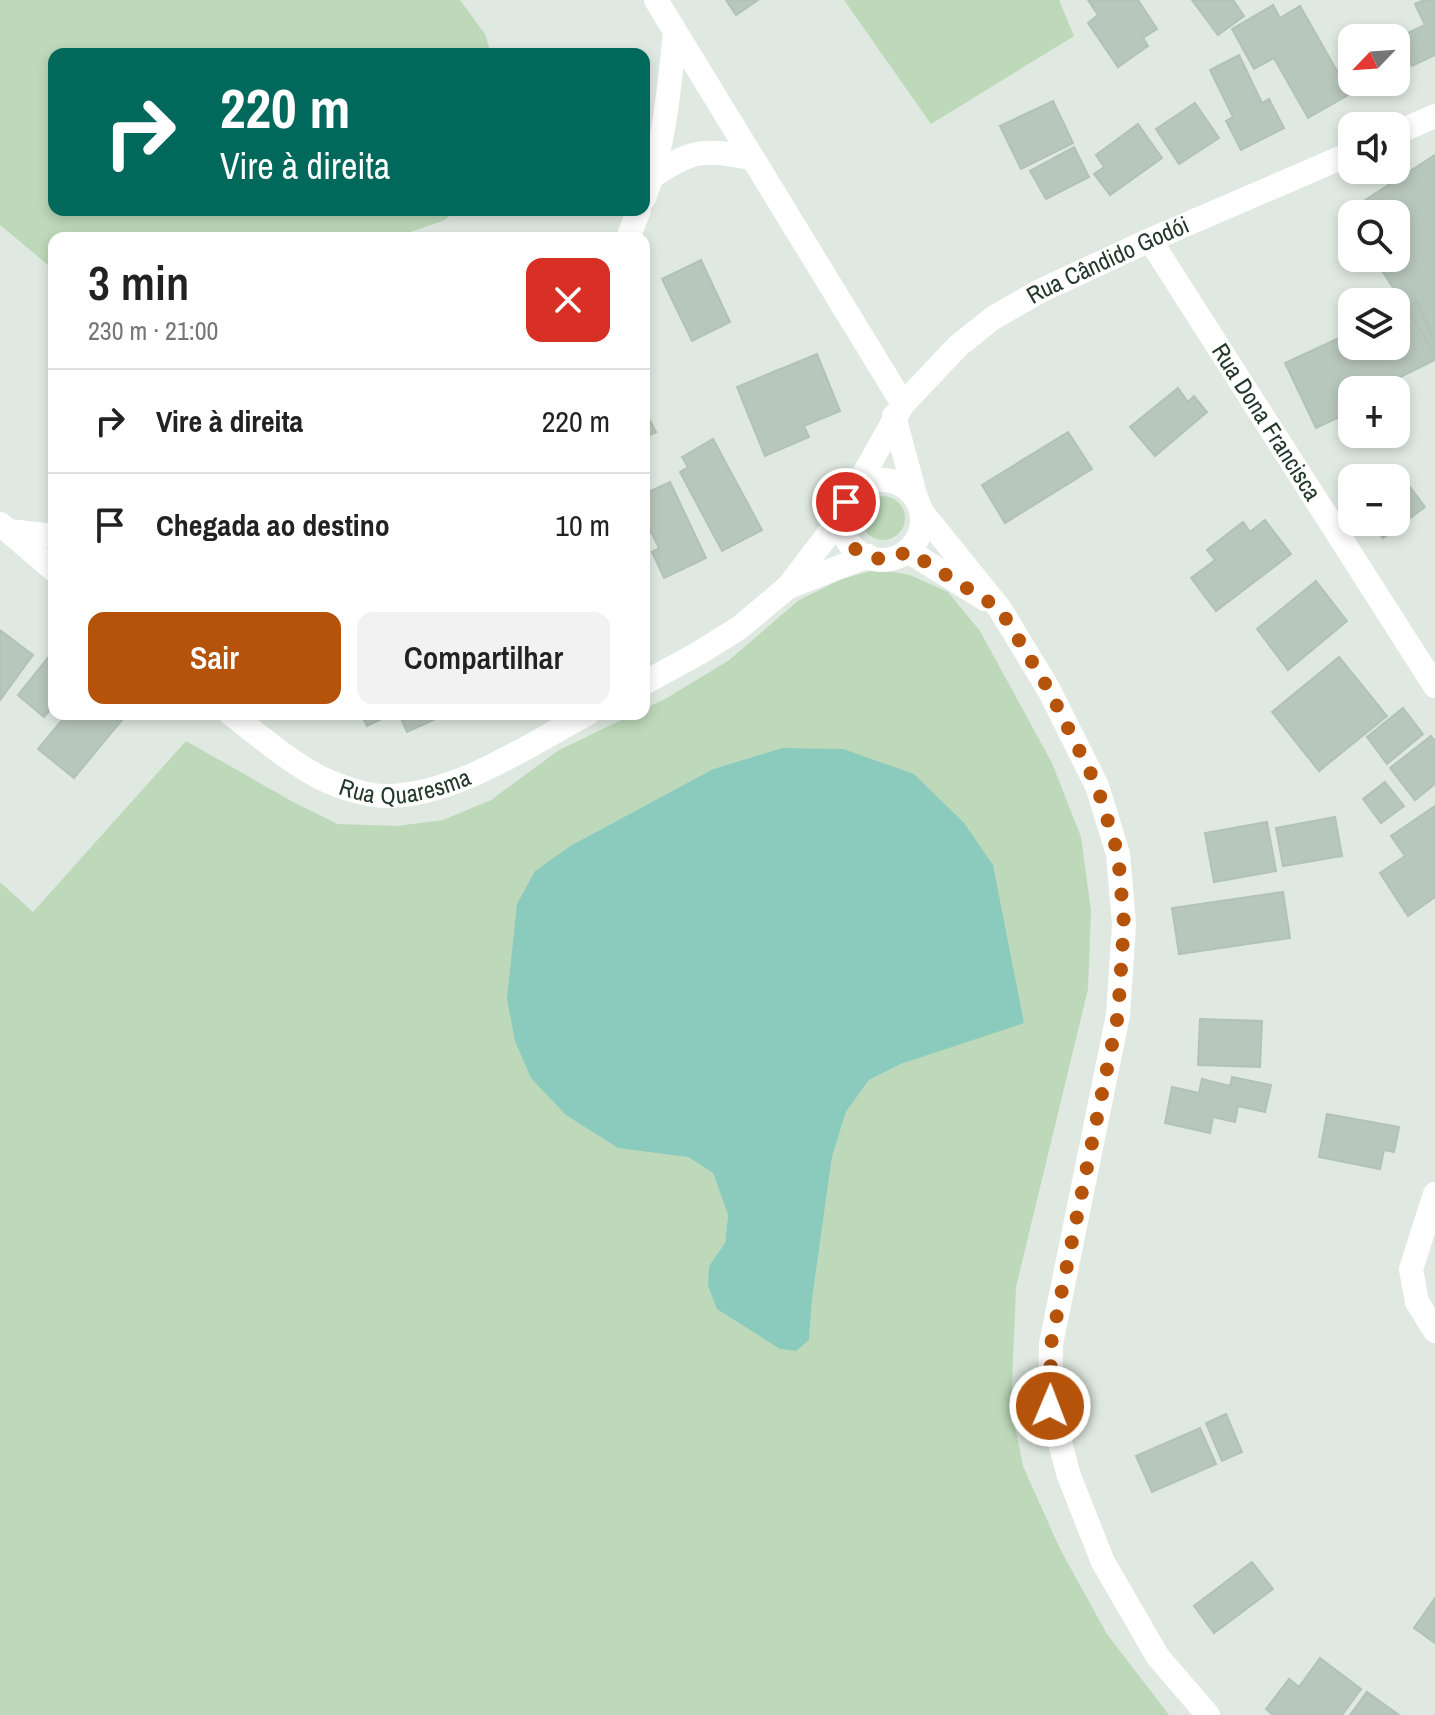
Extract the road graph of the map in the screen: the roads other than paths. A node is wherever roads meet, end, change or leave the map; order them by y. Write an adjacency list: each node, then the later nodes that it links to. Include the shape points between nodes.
1 (656, 0): 2 (street)
2 (675, 32): 5 (street); 7 (street, via 666,115)
3 (1435, 116): 4 (street)
4 (1410, 127)
5 (751, 158): 8 (street, via 698,153 678,159); 10 (street)
6 (1338, 159): 9 (street, Rua Cândido Godói)
7 (650, 179)
8 (650, 185)
9 (1150, 240): 10 (street, Rua Cândido Godói, via 993,318 958,346); 22 (street, Rua Dona Francisca)
10 (898, 410): 11 (street, Rua Cândido Godói); 12 (street)
11 (855, 490): 12 (street, via 870,481 887,480 904,485); 13 (street)
12 (919, 504): 16 (street, via 922,526); 20 (street)
13 (842, 516): 17 (street, via 844,533); 19 (street)
14 (5, 528): 15 (street); 18 (street)
15 (48, 535)
16 (908, 551): 17 (street, via 882,560); 20 (street)
17 (868, 556): 19 (street)
18 (48, 565)
19 (788, 587): 21 (street, via 739,628)
20 (1000, 609): 27 (street, via 1049,690 1097,786 1118,854 1124,924 1118,1015 1051,1344 1050,1406 1069,1476 1103,1562 1158,1657)
21 (650, 680)
22 (1435, 686)
23 (239, 720): 24 (street, Rua Quaresma, via 321,778 382,796 419,793 453,782)
24 (576, 720)
25 (1435, 1194): 26 (street, via 1411,1269 1417,1302)
26 (1435, 1331)
27 (1208, 1715)

